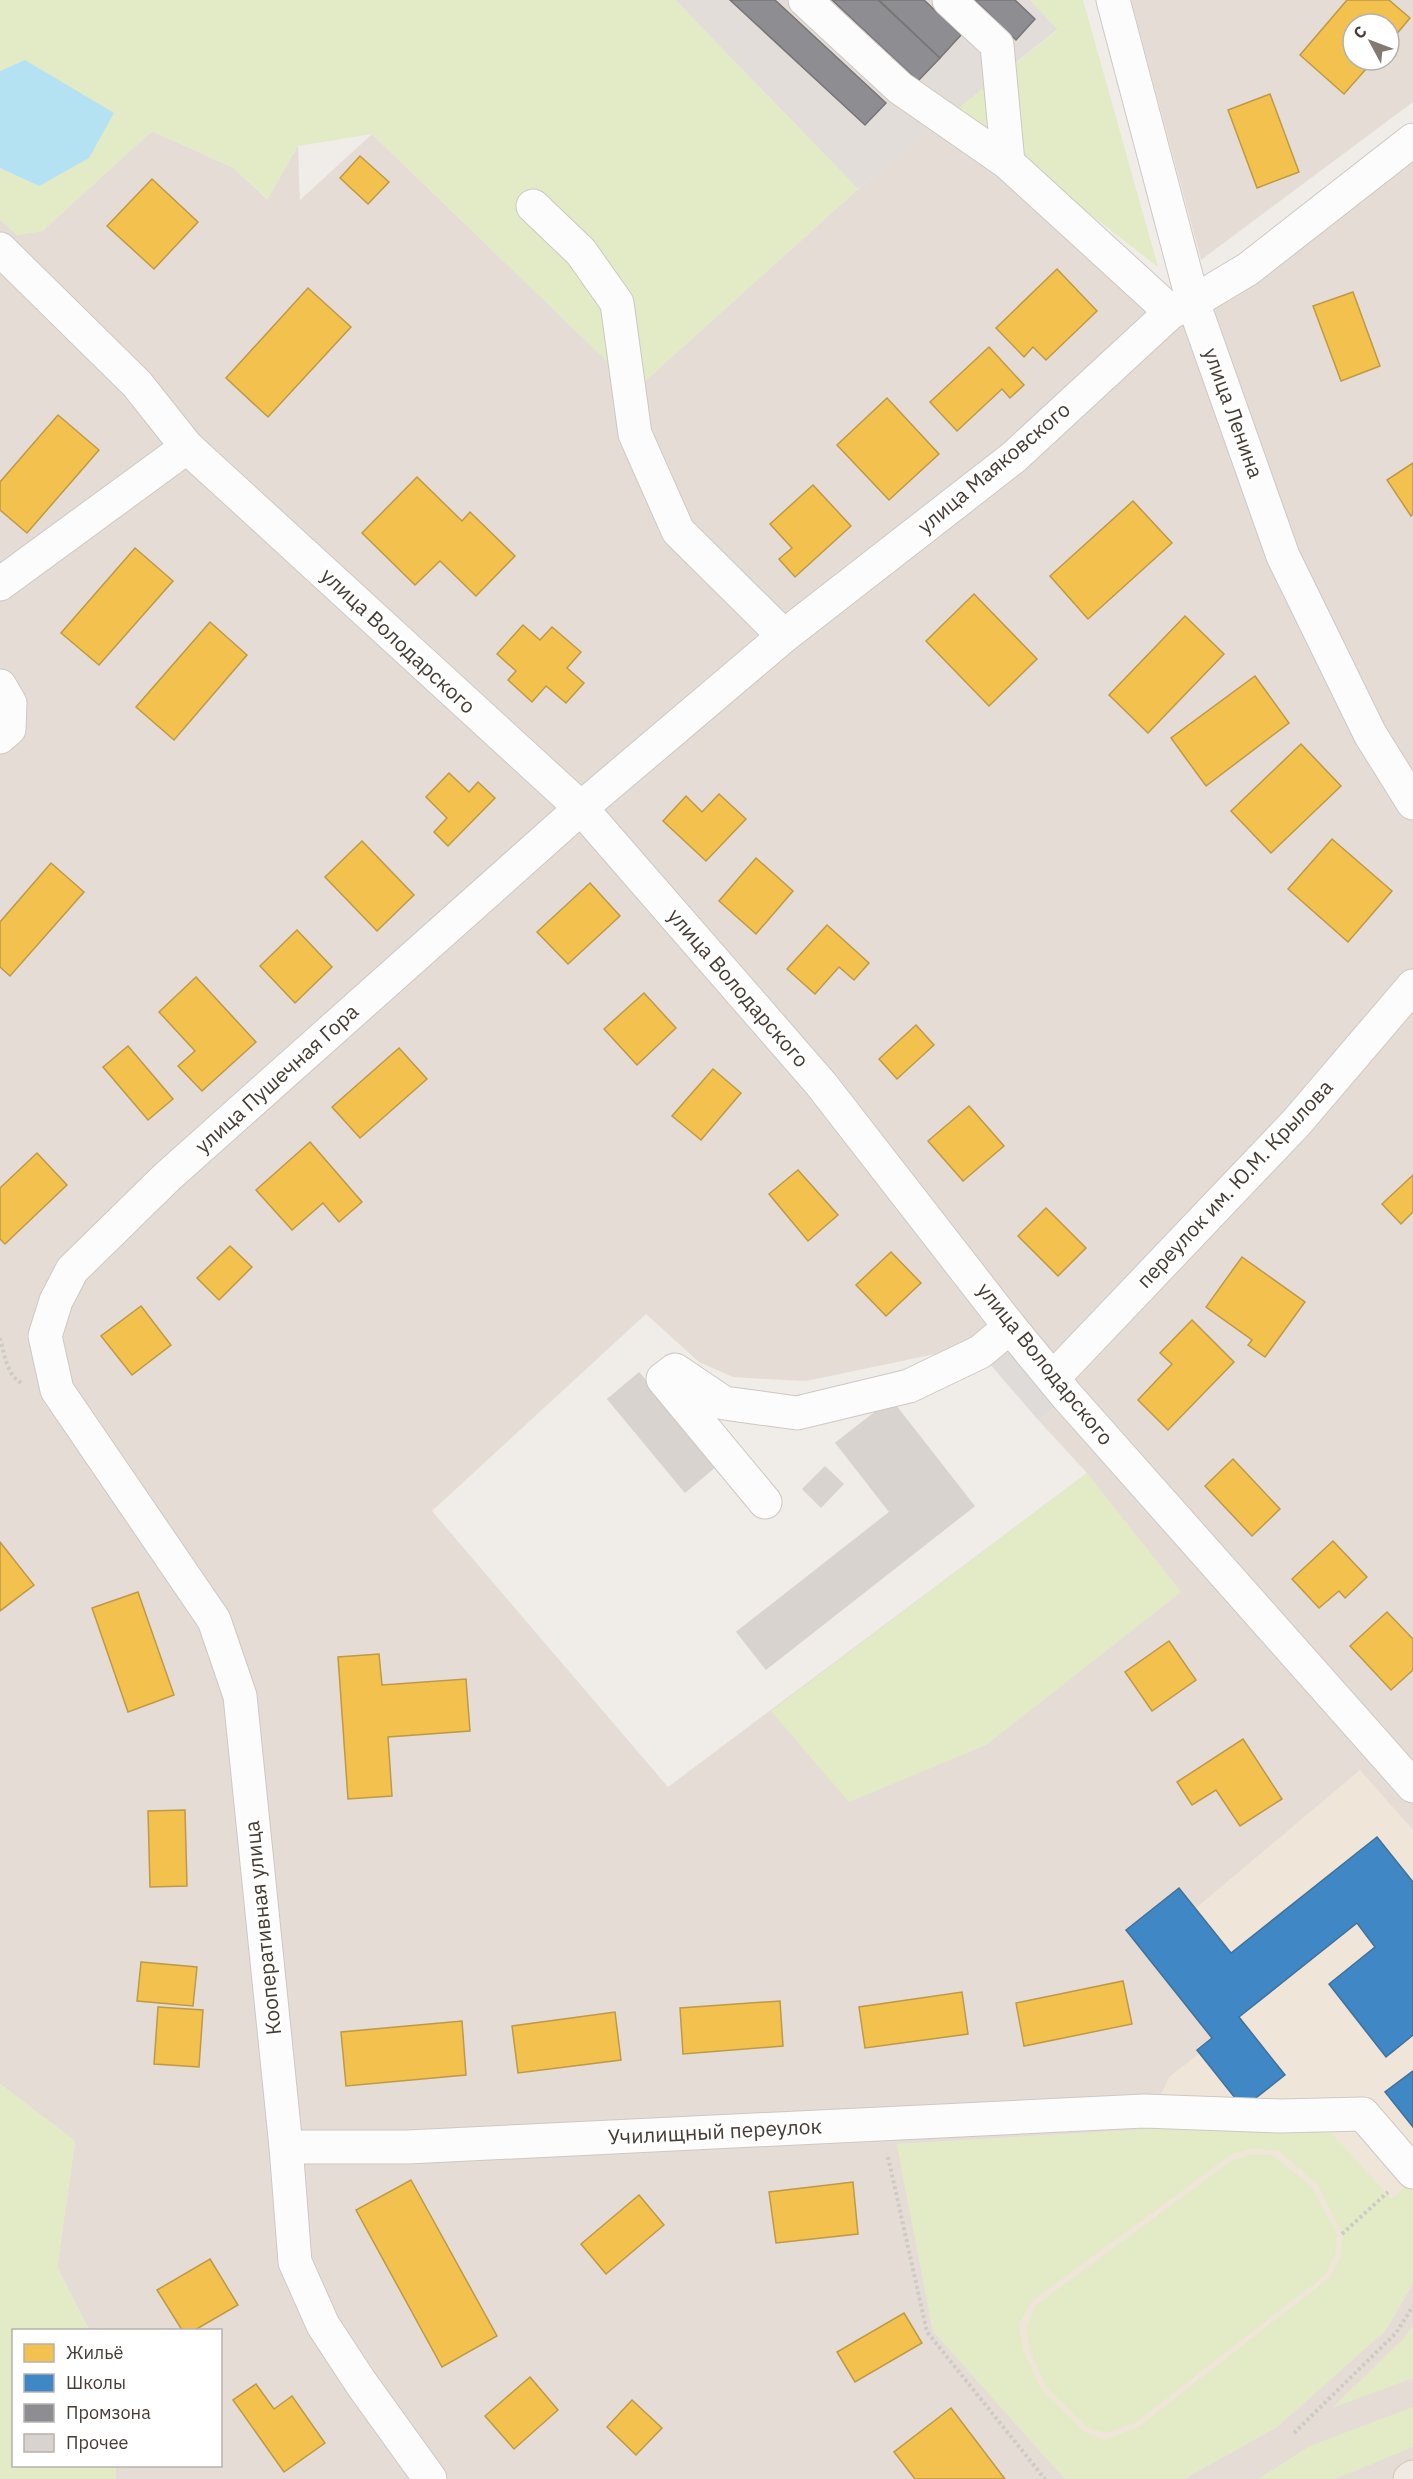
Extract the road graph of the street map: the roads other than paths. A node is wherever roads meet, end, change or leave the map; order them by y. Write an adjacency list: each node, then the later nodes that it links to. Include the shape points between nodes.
1 (805, 0): 5 (street, via 900,88)
2 (949, 0): 5 (street, via 997,45)
3 (1113, 0): 8 (street, улица Ленина)
4 (1413, 140): 8 (street, улица Маяковского, via 1248,269)
5 (1008, 163): 8 (street)
6 (533, 206): 11 (street, via 581,252 617,303 635,434 678,531)
7 (0, 249): 9 (street, улица Володарского, via 137,384)
8 (1182, 307): 11 (street, улица Маяковского, via 1014,457); 14 (street, улица Ленина, via 1283,556 1370,734)
9 (187, 447): 10 (street); 15 (street, улица Володарского)
10 (0, 584)
11 (784, 636): 15 (street, улица Маяковского)
12 (0, 686): 13 (street, via 10,703 9,729)
13 (0, 737)
14 (1413, 803)
15 (581, 808): 17 (street, улица Володарского, via 821,1084); 19 (street, улица Пушечная Гора, via 167,1177 72,1270 56,1301 45,1336)
16 (1413, 986): 18 (street, переулок им. Ю.М. Крылова, via 1296,1122)
17 (1010, 1327): 18 (street, улица Володарского); 20 (street, via 980,1352 909,1386 797,1413 723,1403 675,1370 663,1379)
18 (1053, 1378): 21 (street, улица Володарского)
19 (57, 1390): 22 (street, Кооперативная улица, via 214,1620 240,1696)
20 (765, 1502)
21 (1413, 1786)
22 (286, 2147): 23 (street, Училищный переулок, via 408,2147 1144,2111 1280,2116 1363,2114); 24 (street, Кооперативная улица, via 295,2262 322,2325)
23 (1412, 2171)
24 (430, 2479)

